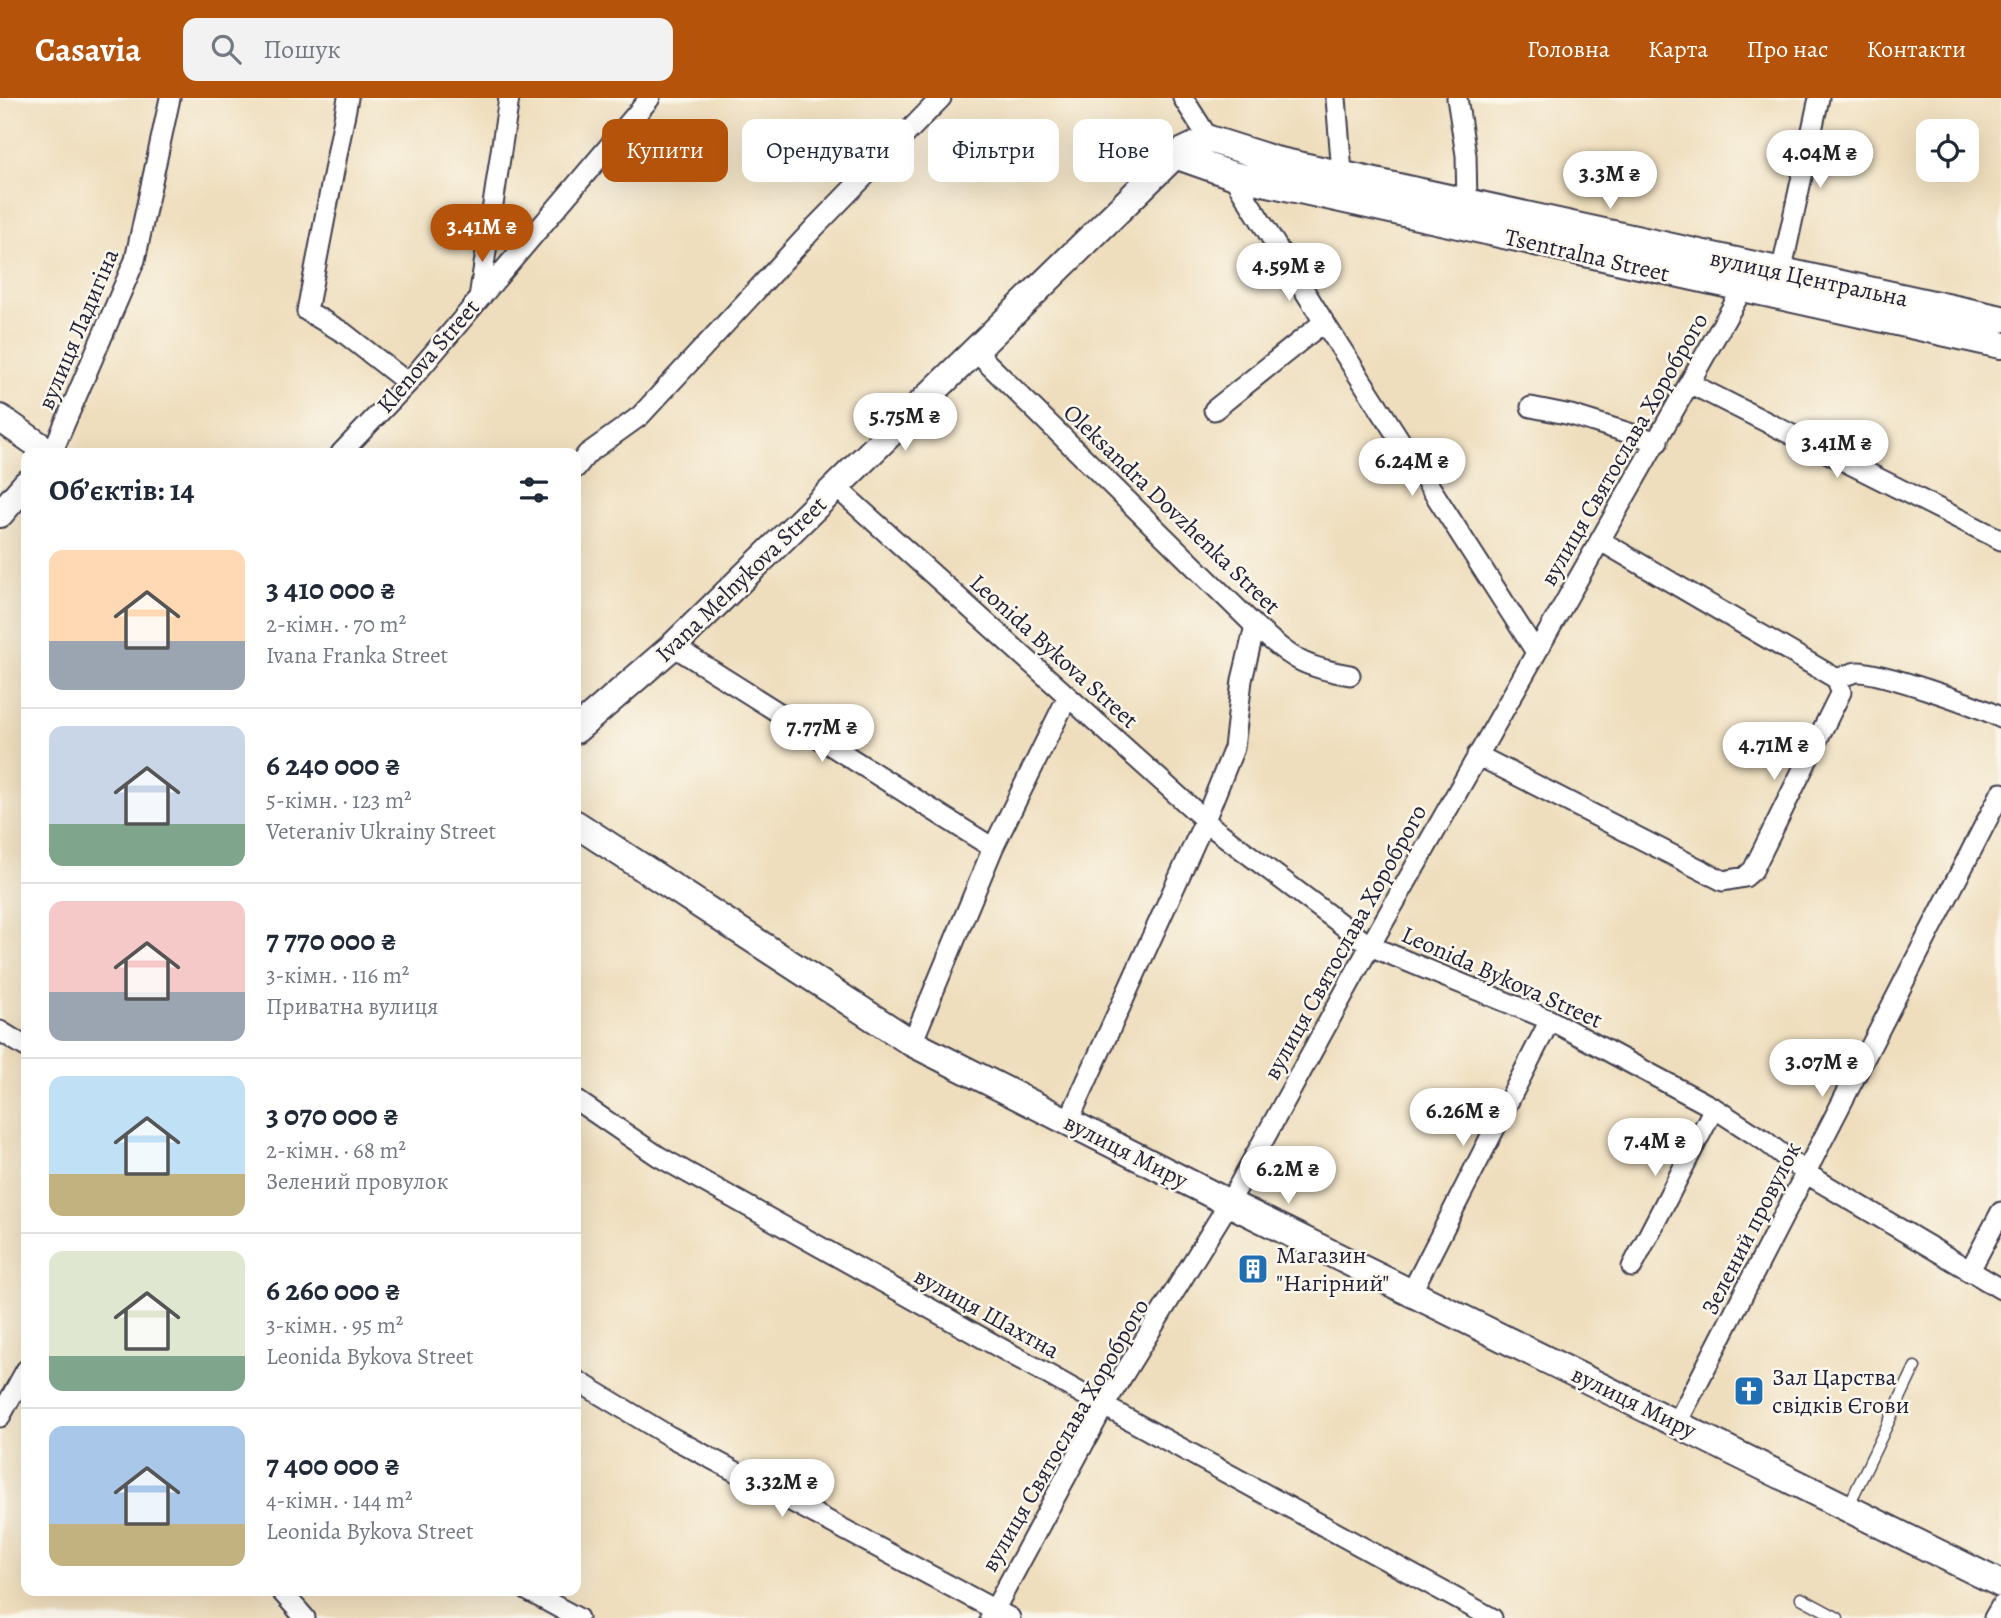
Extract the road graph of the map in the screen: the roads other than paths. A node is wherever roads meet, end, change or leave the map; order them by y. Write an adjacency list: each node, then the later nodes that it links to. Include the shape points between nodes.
1 (170, 98): 29 (street, вулиця Ладигіна, via 135,260)
2 (348, 98): 22 (street, via 307,311 344,333)
3 (509, 98): 17 (street)
4 (650, 98): 17 (street, Klenova Street)
5 (941, 98): 31 (street, via 640,416)
6 (1183, 98): 10 (street)
7 (1336, 98): 12 (street)
8 (1457, 98): 14 (street, via 1466,155)
9 (1819, 98): 15 (street)
10 (1209, 139): 11 (street, Ivana Melnykova Street); 12 (street, вулиця Центральна, via 1275,160); 13 (street)
11 (1175, 155): 13 (street, Tsentralna Street); 21 (street, Ivana Melnykova Street)
12 (1342, 173): 14 (street, вулиця Центральна)
13 (1232, 175): 16 (street, Tsentralna Street); 19 (street)
14 (1467, 203): 15 (street, вулиця Центральна)
15 (1778, 284): 16 (street, Tsentralna Street); 18 (street, вулиця Центральна); 20 (street, Tsentralna Street)
16 (1742, 290): 23 (street, вулиця Святослава Хороброго)
17 (479, 299): 22 (street, Klenova Street)
18 (2001, 319)
19 (1324, 322): 25 (street); 39 (street)
20 (2001, 345)
21 (975, 351): 32 (street, Ivana Melnykova Street); 37 (street, Oleksandra Dovzhenka Street)
22 (408, 383): 30 (street, Klenova Street)
23 (1691, 384): 27 (street, вулиця Святослава Хороброго); 35 (street)
24 (1531, 407): 27 (street)
25 (1214, 410)
26 (0, 418): 28 (street)
27 (1658, 442): 36 (street, вулиця Святослава Хороброго)
28 (44, 448)
29 (53, 448)
30 (346, 448)
31 (581, 462)
32 (836, 487): 38 (street, Ivana Melnykova Street); 42 (street, Leonida Bykova Street)
33 (21, 490): 34 (street)
34 (0, 514)
35 (2001, 540)
36 (1601, 541): 39 (street, вулиця Святослава Хороброго); 41 (street)
37 (1255, 626): 40 (street, Oleksandra Dovzhenka Street, via 1293,660); 47 (street, via 1242,680 1234,748)
38 (673, 646): 44 (street, Ivana Melnykova Street); 49 (street)
39 (1536, 652): 45 (street, вулиця Святослава Хороброго)
40 (1350, 675)
41 (1837, 679): 43 (street, via 1857,672 1879,677 1984,708); 45 (street, via 1841,692 1753,870 1745,877 1723,881)
42 (1068, 696): 47 (street, Leonida Bykova Street); 49 (street)
43 (2001, 718)
44 (581, 726)
45 (1477, 755): 50 (street, вулиця Святослава Хороброго)
46 (2001, 793): 58 (street, Зелений провулок)
47 (1205, 820): 50 (street, Leonida Bykova Street); 57 (street)
48 (581, 827): 53 (street, вулиця Миру)
49 (993, 848): 53 (street)
50 (1370, 946): 51 (street, Leonida Bykova Street); 59 (street, вулиця Святослава Хороброго)
51 (1550, 1020): 56 (street, Leonida Bykova Street); 64 (street)
52 (0, 1031): 54 (street)
53 (912, 1043): 57 (street, вулиця Миру)
54 (21, 1044)
55 (581, 1103): 68 (street, вулиця Шахтна, via 658,1156)
56 (1714, 1108): 58 (street, Leonida Bykova Street); 61 (street)
57 (1068, 1122): 59 (street, вулиця Миру)
58 (1807, 1174): 62 (street, Leonida Bykova Street); 70 (street, Зелений провулок)
59 (1229, 1203): 64 (street, вулиця Миру); 68 (street, вулиця Святослава Хороброго)
60 (2001, 1212): 62 (street)
61 (1632, 1268)
62 (1969, 1272): 63 (street, Leonida Bykova Street)
63 (2001, 1289)
64 (1411, 1293): 70 (street, вулиця Миру)
65 (1915, 1367): 71 (lane)
66 (21, 1379): 69 (street)
67 (581, 1383): 77 (street, via 669,1436)
68 (1104, 1406): 77 (street, вулиця Святослава Хороброго); 80 (street, вулиця Шахтна)
69 (0, 1417)
70 (1677, 1423): 71 (street, вулиця Миру)
71 (1847, 1507): 72 (street, вулиця Миру)
72 (2001, 1584)
73 (285, 1596): 78 (street)
74 (537, 1596): 79 (street)
75 (1801, 1598): 81 (lane)
76 (2001, 1605): 82 (street)
77 (998, 1615)
78 (305, 1618)
79 (578, 1618)
80 (1492, 1618)
81 (1838, 1618)
82 (1994, 1618)

